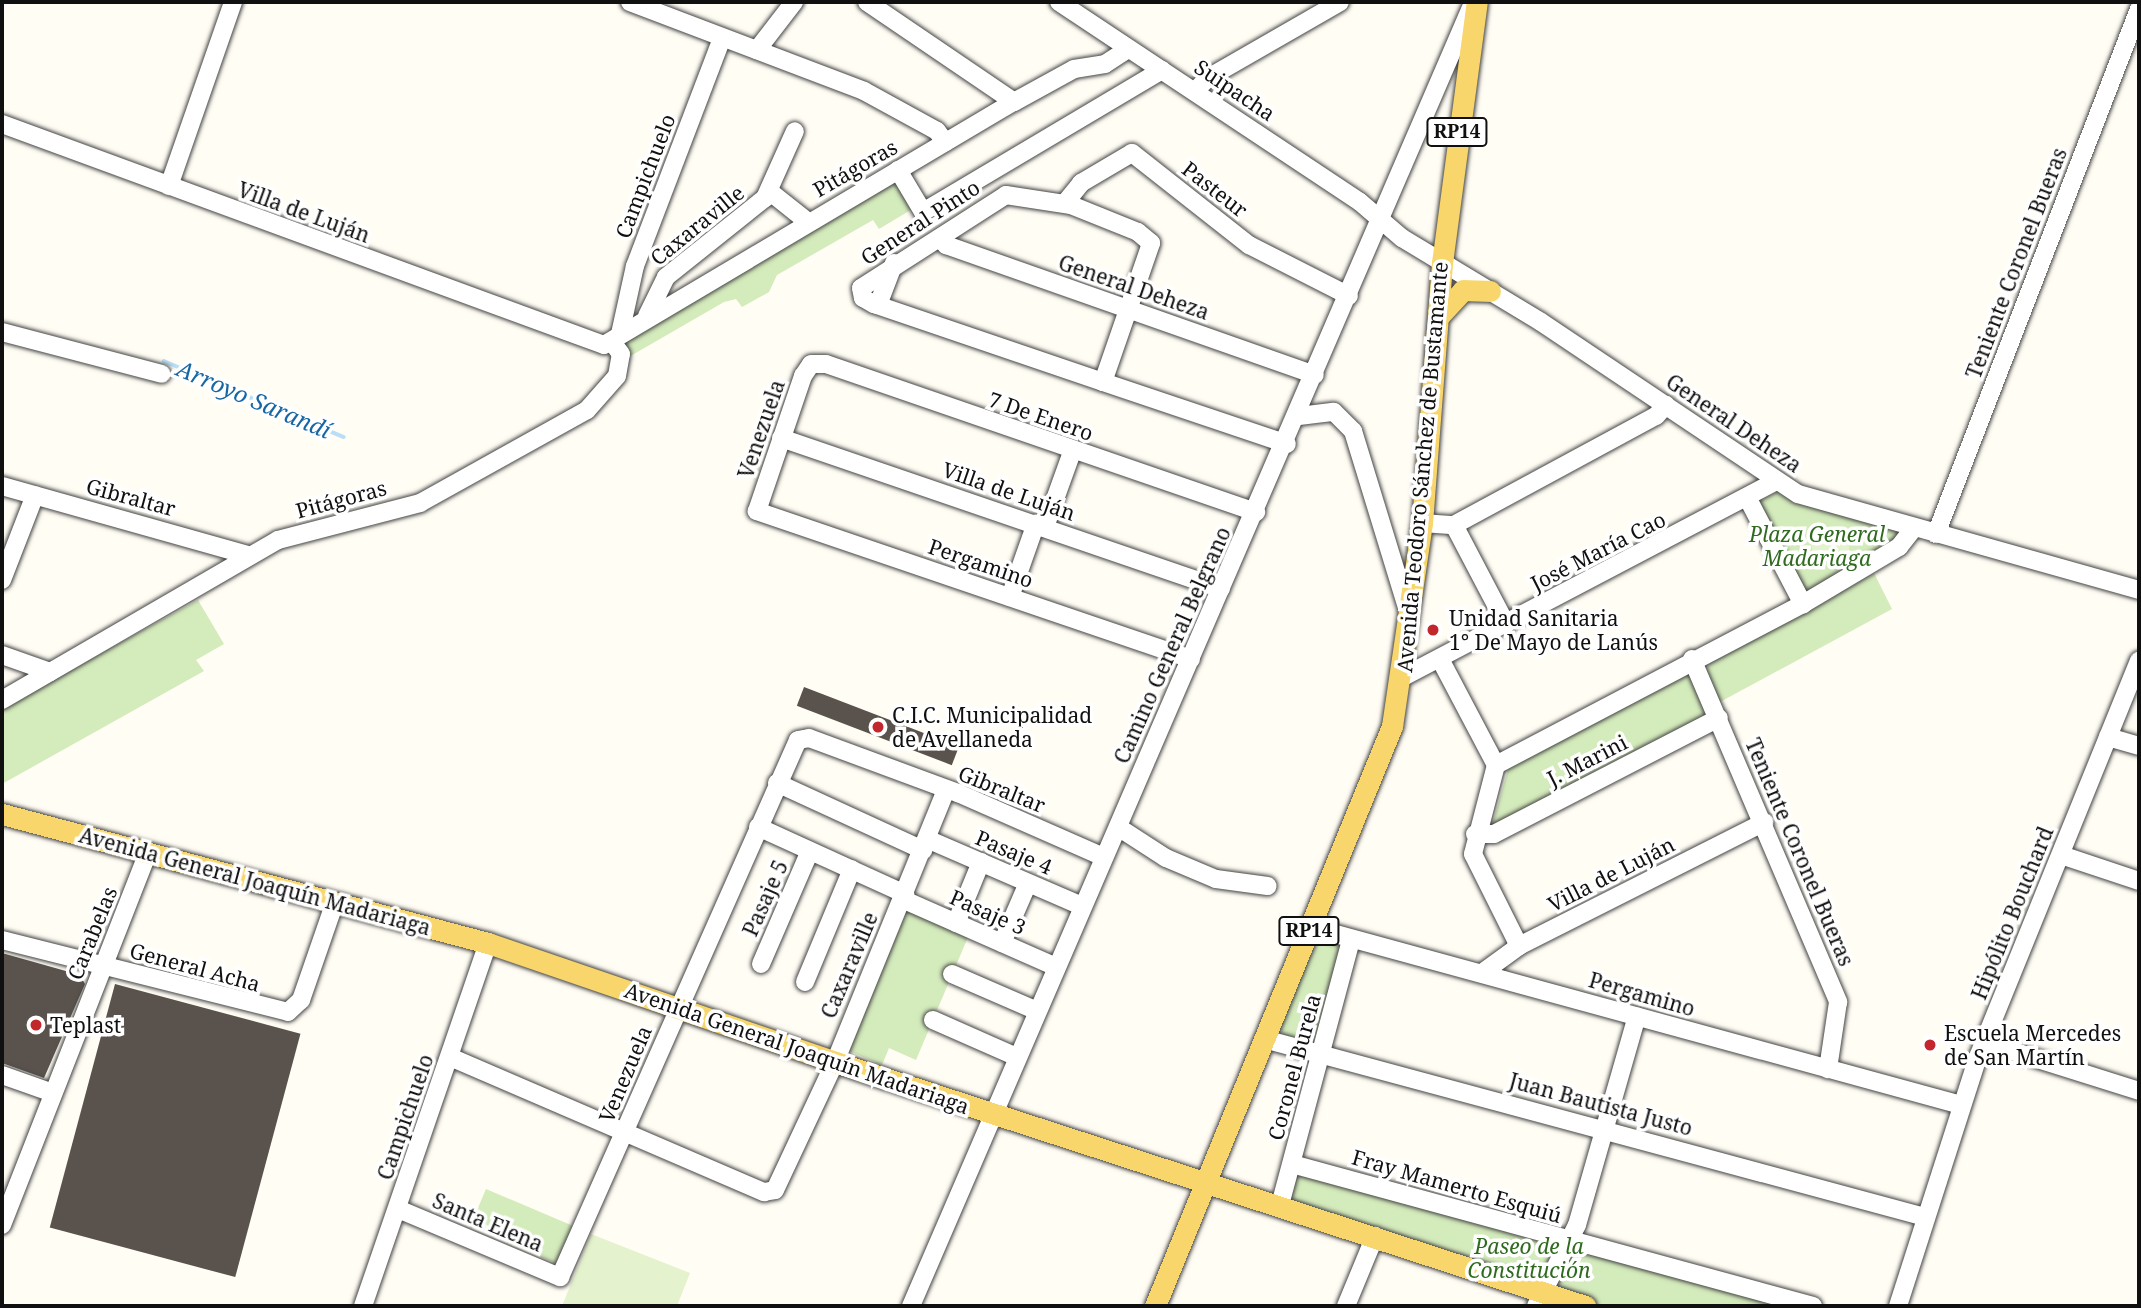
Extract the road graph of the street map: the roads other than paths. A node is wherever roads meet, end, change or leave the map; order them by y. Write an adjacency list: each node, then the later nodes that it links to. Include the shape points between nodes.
1 (233, 2): 21 (street)
2 (630, 2): 8 (street)
3 (794, 2): 12 (street)
4 (867, 2): 16 (street)
5 (1059, 2): 11 (street, Suipacha)
6 (1340, 2): 15 (street, via 1208,78)
7 (1475, 2): 24 (street, Camino General Belgrano); 27 (main road, Avenida Teodoro Sánchez de Bustamante / RP14)
8 (650, 5): 10 (street)
9 (2139, 9): 13 (street, Teniente Coronel Bueras)
10 (722, 37): 12 (street); 34 (street, Campichuelo, via 635,266)
11 (1128, 49): 14 (street, Suipacha); 16 (street, Pitágoras, via 1105,64 1074,69)
12 (757, 50): 19 (street, via 864,91 937,131)
13 (2131, 54): 54 (street, Teniente Coronel Bueras)
14 (1162, 70): 15 (street, Suipacha); 20 (street, via 923,212)
15 (1196, 90): 24 (street, Suipacha)
16 (1014, 102): 19 (street, Pitágoras)
17 (2, 124): 21 (street, Villa de Luján)
18 (794, 131): 22 (street, Caxaraville)
19 (945, 142): 20 (street, Pitágoras)
20 (898, 170): 25 (street, Pitágoras)
21 (169, 186): 34 (street, Villa de Luján, via 590,341)
22 (769, 191): 25 (street); 31 (street, Caxaraville, via 666,277)
23 (1065, 203): 26 (street, General Pinto, via 1001,197); 29 (street, Pasteur, via 1081,183 1132,153 1249,245); 30 (street, via 1150,238)
24 (1381, 221): 27 (street, General Deheza); 29 (street, Camino General Belgrano)
25 (807, 222): 31 (street, Pitágoras)
26 (941, 238): 30 (street, General Deheza, via 946,245); 38 (street, General Pinto, via 894,263 871,301)
27 (1442, 263): 28 (street, General Deheza); 32 (main road, Avenida Teodoro Sánchez de Bustamante / RP14)
28 (1490, 291): 32 (main road, via 1463,290); 39 (street, General Deheza)
29 (1349, 296): 37 (street, Camino General Belgrano)
30 (1129, 309): 37 (street, General Deheza); 38 (street)
31 (647, 316): 34 (street, Pitágoras)
32 (1439, 316): 50 (main road, Avenida Teodoro Sánchez de Bustamante / RP14)
33 (2, 332): 36 (street)
34 (616, 338): 55 (street, Pitágoras, via 621,354 617,376 587,410 420,503 286,537)
35 (811, 364): 41 (street, Venezuela); 43 (street, 7 De Enero, via 826,364)
36 (162, 374)
37 (1315, 375): 40 (street, Camino General Belgrano)
38 (1103, 382): 42 (street)
39 (1666, 405): 44 (street, General Deheza); 51 (street, via 1656,416)
40 (1299, 416): 42 (street, Camino General Belgrano); 61 (street, via 1334,412 1353,431)
41 (782, 438): 48 (street, Venezuela); 52 (street, Villa de Luján)
42 (1287, 444): 49 (street, Camino General Belgrano)
43 (1072, 452): 49 (street, 7 De Enero); 52 (street)
44 (1776, 481): 47 (street, José María Cao); 53 (street, General Deheza, via 1807,498)
45 (2, 486): 46 (street, Gibraltar)
46 (35, 495): 55 (street, Gibraltar); 56 (street)
47 (1748, 499): 60 (street); 62 (street, José María Cao)
48 (757, 511): 59 (street, Pergamino)
49 (1256, 512): 57 (street, Camino General Belgrano)
50 (1422, 523): 51 (street); 61 (main road, Avenida Teodoro Sánchez de Bustamante / RP14)
51 (1454, 524): 62 (street)
52 (1040, 525): 57 (street, Villa de Luján); 59 (street)
53 (1914, 528): 54 (street, General Deheza); 60 (street, via 1899,547)
54 (1936, 534): 58 (street, General Deheza)
55 (248, 555): 68 (street, Pitágoras)
56 (2, 580)
57 (1221, 589): 64 (street, Camino General Belgrano)
58 (2139, 590)
59 (1010, 597): 64 (street, Pergamino)
60 (1803, 604): 66 (street)
61 (1410, 617): 69 (main road, Avenida Teodoro Sánchez de Bustamante / RP14)
62 (1506, 624): 65 (street, José María Cao)
63 (2, 655): 68 (street)
64 (1191, 659): 81 (street, Camino General Belgrano)
65 (1440, 659): 69 (street, José María Cao); 75 (street)
66 (1692, 659): 71 (street, Teniente Coronel Bueras); 75 (street)
67 (2139, 660): 72 (street, Hipólito Bouchard)
68 (50, 672): 70 (street, Pitágoras)
69 (1403, 677): 97 (main road, Avenida Teodoro Sánchez de Bustamante / RP14, via 1384,751)
70 (2, 700)
71 (1719, 718): 79 (street, Teniente Coronel Bueras); 82 (street, J. Marini, via 1494,834)
72 (2108, 737): 74 (street); 86 (street, Hipólito Bouchard)
73 (803, 738): 76 (street, Venezuela, via 794,744); 77 (street, Gibraltar)
74 (2139, 746)
75 (1496, 765): 82 (street)
76 (777, 783): 80 (street, Venezuela); 83 (street, Pasaje 4)
77 (946, 790): 83 (street, Caxaraville); 87 (street, Gibraltar)
78 (2, 814): 85 (main road, Avenida General Joaquín Madariaga)
79 (1764, 822): 102 (street, Villa de Luján); 119 (street, Teniente Coronel Bueras, via 1838,1002)
80 (758, 827): 84 (street, Pasaje 3); 109 (street, Venezuela)
81 (1118, 827): 87 (street, Camino General Belgrano); 92 (street, via 1166,858 1216,879)
82 (1475, 834): 102 (street, via 1475,861)
83 (925, 845): 88 (street, Pasaje 4); 93 (street, Caxaraville)
84 (810, 851): 89 (street, Pasaje 3); 103 (street, Pasaje 5)
85 (148, 853): 94 (main road, Avenida General Joaquín Madariaga); 104 (street, Carabelas)
86 (2061, 855): 90 (street); 114 (street, Hipólito Bouchard)
87 (1104, 857): 95 (street, Camino General Belgrano)
88 (981, 862): 91 (street, Pasaje 4); 96 (street)
89 (852, 869): 93 (street, Pasaje 3); 108 (street)
90 (2139, 881)
91 (1028, 883): 95 (street, Pasaje 4); 101 (street)
92 (1268, 886)
93 (903, 897): 96 (street, Pasaje 3); 118 (street, Caxaraville)
94 (335, 902): 100 (main road, Avenida General Joaquín Madariaga); 104 (street, General Acha, via 295,1009 280,1013)
95 (1082, 906): 105 (street, Camino General Belgrano)
96 (956, 923): 101 (street, Pasaje 3)
97 (1310, 927): 99 (street, Pergamino); 113 (main road, Avenida Teodoro Sánchez de Bustamante / RP14)
98 (2, 940): 104 (street, General Acha)
99 (1351, 940): 106 (street, Pergamino); 115 (street, Coronel Burela)
100 (488, 943): 109 (main road, Avenida General Joaquín Madariaga); 117 (street, Campichuelo)
101 (1002, 943): 105 (street, Pasaje 3)
102 (1520, 946): 106 (street, Villa de Luján)
103 (761, 964)
104 (103, 967): 122 (street, Carabelas)
105 (1056, 967): 110 (street, Camino General Belgrano)
106 (1482, 973): 111 (street, Pergamino)
107 (952, 974): 110 (street)
108 (805, 982)
109 (678, 1008): 118 (main road, Avenida General Joaquín Madariaga); 126 (street, Venezuela)
110 (1037, 1012): 116 (street, Camino General Belgrano)
111 (1637, 1016): 119 (street, Pergamino); 125 (street)
112 (933, 1020): 116 (street)
113 (1264, 1039): 115 (street, Juan Bautista Justo); 128 (main road, Avenida Teodoro Sánchez de Bustamante / RP14)
114 (1984, 1042): 121 (street); 123 (street, Hipólito Bouchard)
115 (1320, 1052): 125 (street, Juan Bautista Justo); 127 (street, Coronel Burela)
116 (1017, 1056): 124 (street, Camino General Belgrano)
117 (450, 1057): 126 (street); 130 (street, Campichuelo)
118 (835, 1062): 124 (main road, Avenida General Joaquín Madariaga); 126 (street, Caxaraville, via 770,1192)
119 (1828, 1069): 123 (street, Pergamino)
120 (2, 1075): 122 (street)
121 (2139, 1091)
122 (53, 1093): 132 (street, Carabelas)
123 (1961, 1105): 131 (street, Hipólito Bouchard)
124 (993, 1114): 128 (main road, Avenida General Joaquín Madariaga); 138 (street, Camino General Belgrano)
125 (1605, 1129): 131 (street, Juan Bautista Justo); 134 (street)
126 (625, 1132): 135 (street, Venezuela)
127 (1292, 1164): 129 (street, Coronel Burela); 134 (street, Fray Mamerto Esquiú)
128 (1205, 1181): 129 (main road, Avenida General Joaquín Madariaga); 139 (main road, Avenida Teodoro Sánchez de Bustamante / RP14)
129 (1280, 1205): 133 (main road, Avenida General Joaquín Madariaga)
130 (398, 1209): 135 (street, Santa Elena); 137 (street, Campichuelo)
131 (1925, 1217): 143 (street, Hipólito Bouchard)
132 (2, 1225)
133 (1375, 1236): 136 (main road, Avenida General Joaquín Madariaga); 140 (street)
134 (1571, 1241): 136 (street); 142 (street, Fray Mamerto Esquiú)
135 (560, 1277)
136 (1539, 1299): 141 (main road, Avenida General Joaquín Madariaga)
137 (363, 1306)
138 (911, 1306)
139 (1155, 1306)
140 (1346, 1306)
141 (1585, 1306)
142 (1813, 1306)
143 (1898, 1306)

